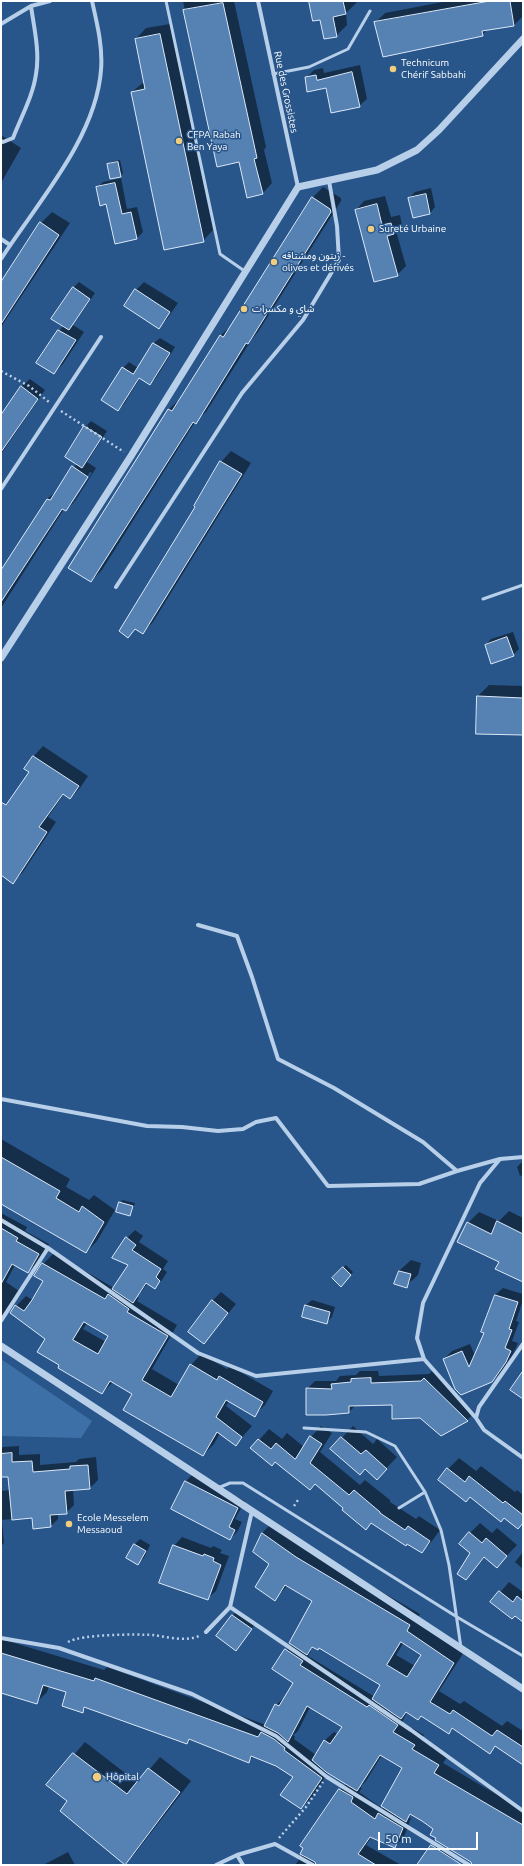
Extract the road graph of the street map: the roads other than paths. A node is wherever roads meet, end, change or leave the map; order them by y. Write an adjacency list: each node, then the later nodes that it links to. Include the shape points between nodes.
1 (50, 1): 5 (street)
2 (92, 1): 14 (street, via 99,33 101,70 93,109 78,145)
3 (166, 1): 16 (lane, via 220,254)
4 (258, 1): 9 (street, Rue des Grossistes)
5 (31, 6): 7 (street); 10 (street, via 37,48 36,74 13,138)
6 (370, 11): 9 (lane, via 348,49 309,67)
7 (1, 24)
8 (523, 39): 11 (street, via 439,130 417,150 377,170)
9 (273, 74): 12 (street, Rue des Grossistes)
10 (1, 141)
11 (329, 181): 12 (street); 20 (street, via 337,226 339,260 303,320 242,393)
12 (298, 187): 16 (street)
13 (1, 240): 14 (street)
14 (10, 245): 15 (street)
15 (1, 259)
16 (246, 272): 22 (street)
17 (101, 337): 18 (street)
18 (1, 489)
19 (523, 585): 21 (lane)
20 (116, 587)
21 (483, 599)
22 (1, 658)
23 (198, 925): 27 (street, via 237,936 278,1059 334,1088 423,1142)
24 (1, 1098): 27 (street, via 147,1126 218,1131 243,1129 256,1122 276,1118 328,1186 419,1184)
25 (523, 1157): 26 (street)
26 (500, 1159): 27 (street); 33 (street, via 480,1183 423,1303 417,1338)
27 (457, 1171)
28 (1, 1220): 29 (street)
29 (48, 1248): 30 (street); 33 (street, via 198,1352 256,1376)
30 (1, 1321)
31 (523, 1344): 34 (street, via 478,1407)
32 (1, 1346): 37 (street)
33 (424, 1359): 34 (street)
34 (476, 1418): 36 (street, via 484,1430)
35 (304, 1428): 38 (lane, via 366,1432 396,1446)
36 (523, 1458)
37 (218, 1488): 40 (street); 42 (lane, via 230,1483 243,1483)
38 (425, 1492): 39 (lane); 42 (lane, via 440,1530 449,1565)
39 (399, 1508)
40 (252, 1510): 41 (street); 45 (street)
41 (230, 1607): 43 (street); 48 (street, via 411,1730)
42 (457, 1617): 45 (lane); 46 (lane)
43 (206, 1632)
44 (1, 1638): 53 (street, via 59,1648 192,1694 276,1736 326,1777)
45 (461, 1648): 47 (street)
46 (523, 1656)
47 (523, 1689)
48 (523, 1811)
49 (237, 1854): 50 (street); 51 (street); 52 (street, via 275,1844)
50 (216, 1865)
51 (243, 1865)
52 (313, 1865)
53 (469, 1865)

